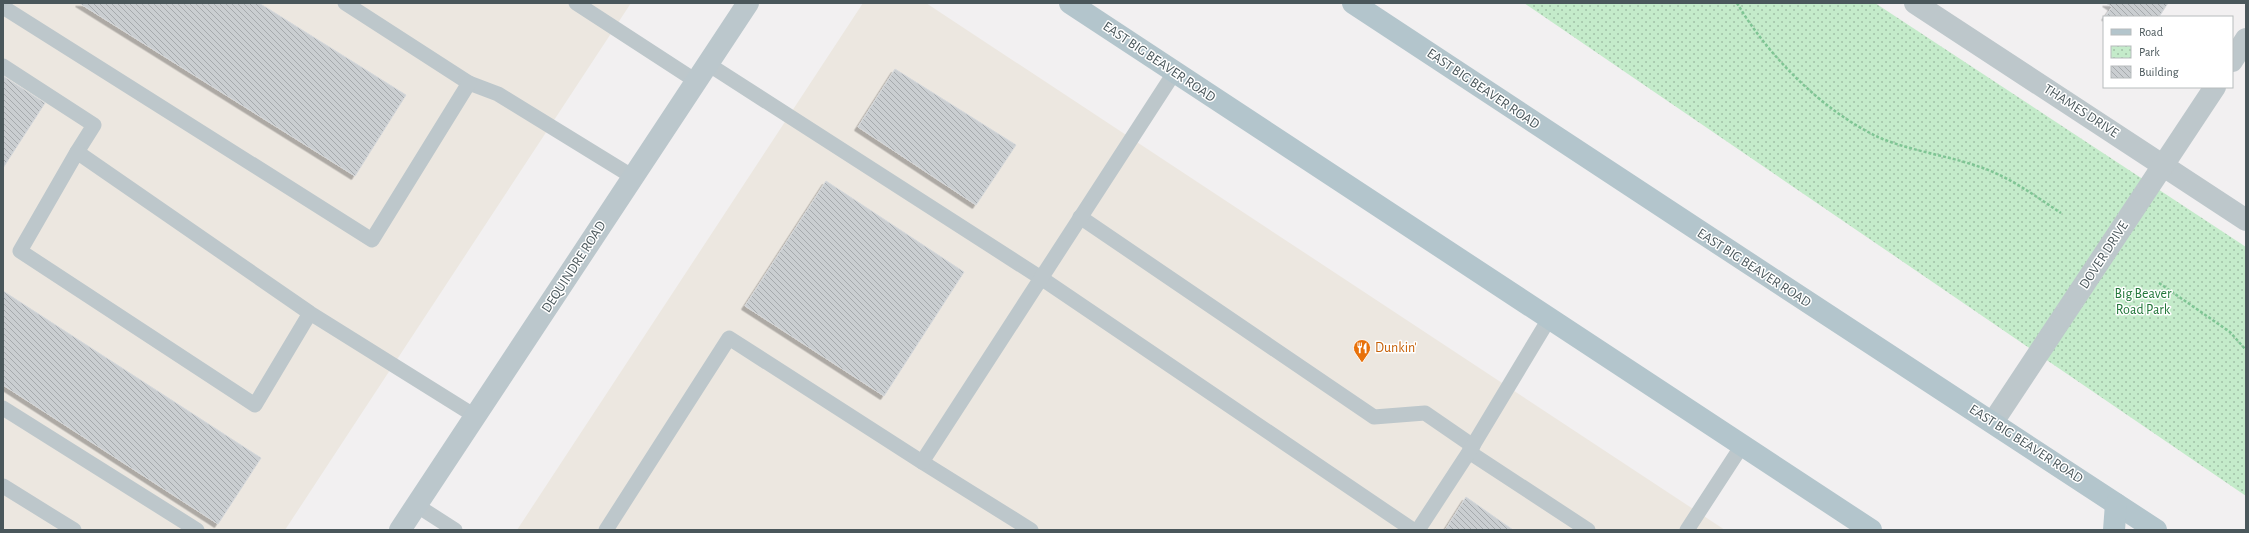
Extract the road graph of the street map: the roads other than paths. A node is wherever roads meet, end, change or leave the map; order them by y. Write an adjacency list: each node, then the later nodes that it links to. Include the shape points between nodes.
1 (345, 3): 13 (lane)
2 (576, 3): 11 (lane)
3 (748, 3): 11 (main road, DEQUINDRE ROAD)
4 (1070, 3): 12 (main road, EAST BIG BEAVER ROAD)
5 (1354, 3): 25 (main road, EAST BIG BEAVER ROAD, via 1698,232)
6 (1915, 3): 16 (street, THAMES DRIVE)
7 (3, 7): 13 (lane, via 372,240)
8 (2246, 40): 9 (street)
9 (2233, 60)
10 (3, 66): 15 (lane, via 94,125)
11 (702, 73): 17 (main road, DEQUINDRE ROAD); 20 (lane)
12 (1174, 73): 18 (lane); 22 (main road, EAST BIG BEAVER ROAD)
13 (469, 83): 17 (lane, via 498,94)
14 (2214, 88): 16 (street, DOVER DRIVE)
15 (77, 152): 21 (lane); 21 (lane, via 20,252 255,405)
16 (2163, 166): 19 (street, THAMES DRIVE); 25 (street, DOVER DRIVE)
17 (633, 177): 24 (main road, DEQUINDRE ROAD)
18 (1080, 217): 20 (lane); 27 (lane, via 1374,417 1425,413)
19 (2246, 220)
20 (1041, 278): 28 (lane); 38 (lane)
21 (310, 313): 24 (lane)
22 (1549, 319): 26 (main road, EAST BIG BEAVER ROAD); 27 (lane)
23 (3, 408): 33 (lane)
24 (475, 416): 31 (main road, DEQUINDRE ROAD)
25 (1993, 422): 30 (main road, EAST BIG BEAVER ROAD)
26 (1743, 444): 41 (lane); 42 (main road, EAST BIG BEAVER ROAD)
27 (1471, 449): 39 (lane); 40 (lane)
28 (922, 462): 36 (lane, via 729,338); 37 (lane)
29 (3, 486): 32 (lane)
30 (2116, 504): 43 (main road); 44 (main road, EAST BIG BEAVER ROAD)
31 (416, 505): 34 (main road, DEQUINDRE ROAD); 35 (lane)
32 (74, 530)
33 (197, 530)
34 (400, 530)
35 (455, 530)
36 (606, 530)
37 (1031, 530)
38 (1413, 530)
39 (1418, 530)
40 (1588, 530)
41 (1687, 530)
42 (1871, 530)
43 (2114, 530)
44 (2156, 530)

